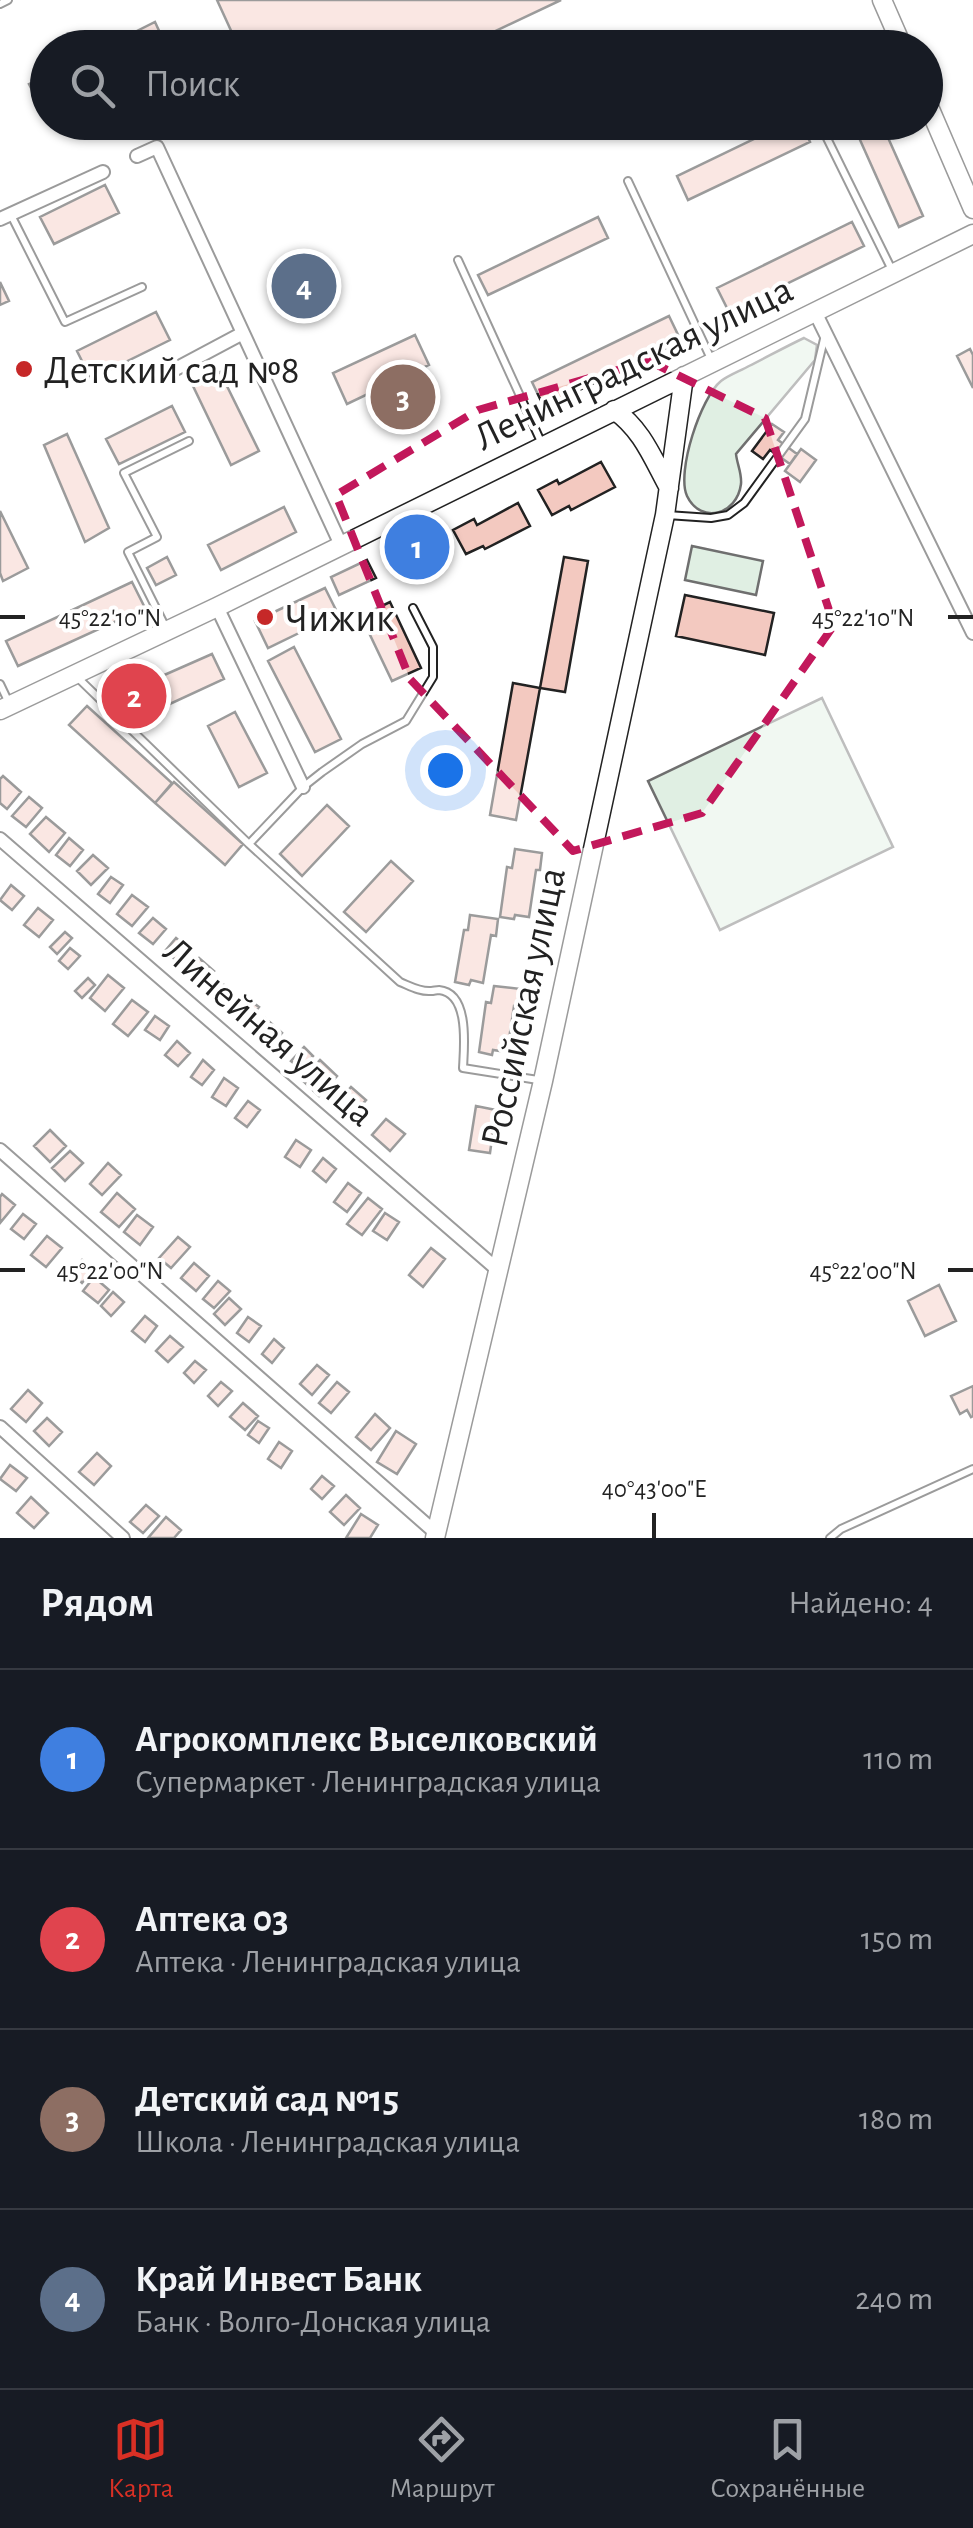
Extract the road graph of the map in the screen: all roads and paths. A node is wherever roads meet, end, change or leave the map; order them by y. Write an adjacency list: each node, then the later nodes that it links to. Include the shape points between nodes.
1 (8, 0): 3 (lane)
2 (882, 0): 4 (street)
3 (0, 4)
4 (895, 30)
5 (943, 139): 10 (street)
6 (828, 140): 14 (lane)
7 (137, 156): 17 (street, via 157,146)
8 (103, 172): 11 (street)
9 (628, 181): 19 (lane)
10 (973, 208)
11 (5, 216): 15 (lane, via 64,322)
12 (973, 234): 14 (street, Ленинградская улица)
13 (458, 260): 24 (lane)
14 (894, 273): 16 (street, Ленинградская улица)
15 (142, 288)
16 (815, 312): 18 (street); 19 (street, Ленинградская улица)
17 (242, 334): 20 (street); 27 (street)
18 (826, 334): 26 (lane, via 805,419 744,503 728,516); 31 (street)
19 (712, 362): 21 (street, Ленинградская улица)
20 (168, 373)
21 (684, 376): 22 (street, Ленинградская улица); 25 (street, Российская улица)
22 (614, 410): 24 (street, Ленинградская улица); 25 (street, via 640,433)
23 (190, 441): 30 (lane, via 124,473 156,537 128,552)
24 (543, 445): 27 (street, Ленинградская улица)
25 (668, 488): 26 (street, Российская улица)
26 (664, 515): 38 (street, Российская улица)
27 (341, 545): 28 (street, Ленинградская улица)
28 (217, 607): 30 (street, Ленинградская улица); 35 (street)
29 (413, 608): 35 (lane, via 433,647 433,677 406,722)
30 (167, 631): 32 (street, Ленинградская улица)
31 (973, 634)
32 (75, 675): 34 (street, Ленинградская улица); 37 (lane)
33 (0, 684): 34 (lane)
34 (5, 708)
35 (303, 787): 37 (lane)
36 (0, 840): 40 (street, Линейная улица)
37 (250, 844): 38 (lane, via 400,982 457,1000 466,1030 463,1068)
38 (544, 1081): 40 (street, Российская улица)
39 (0, 1150): 43 (street)
40 (498, 1270): 43 (street, Российская улица)
41 (0, 1427): 44 (street)
42 (973, 1469): 45 (lane)
43 (436, 1535)
44 (122, 1538)
45 (830, 1538)

